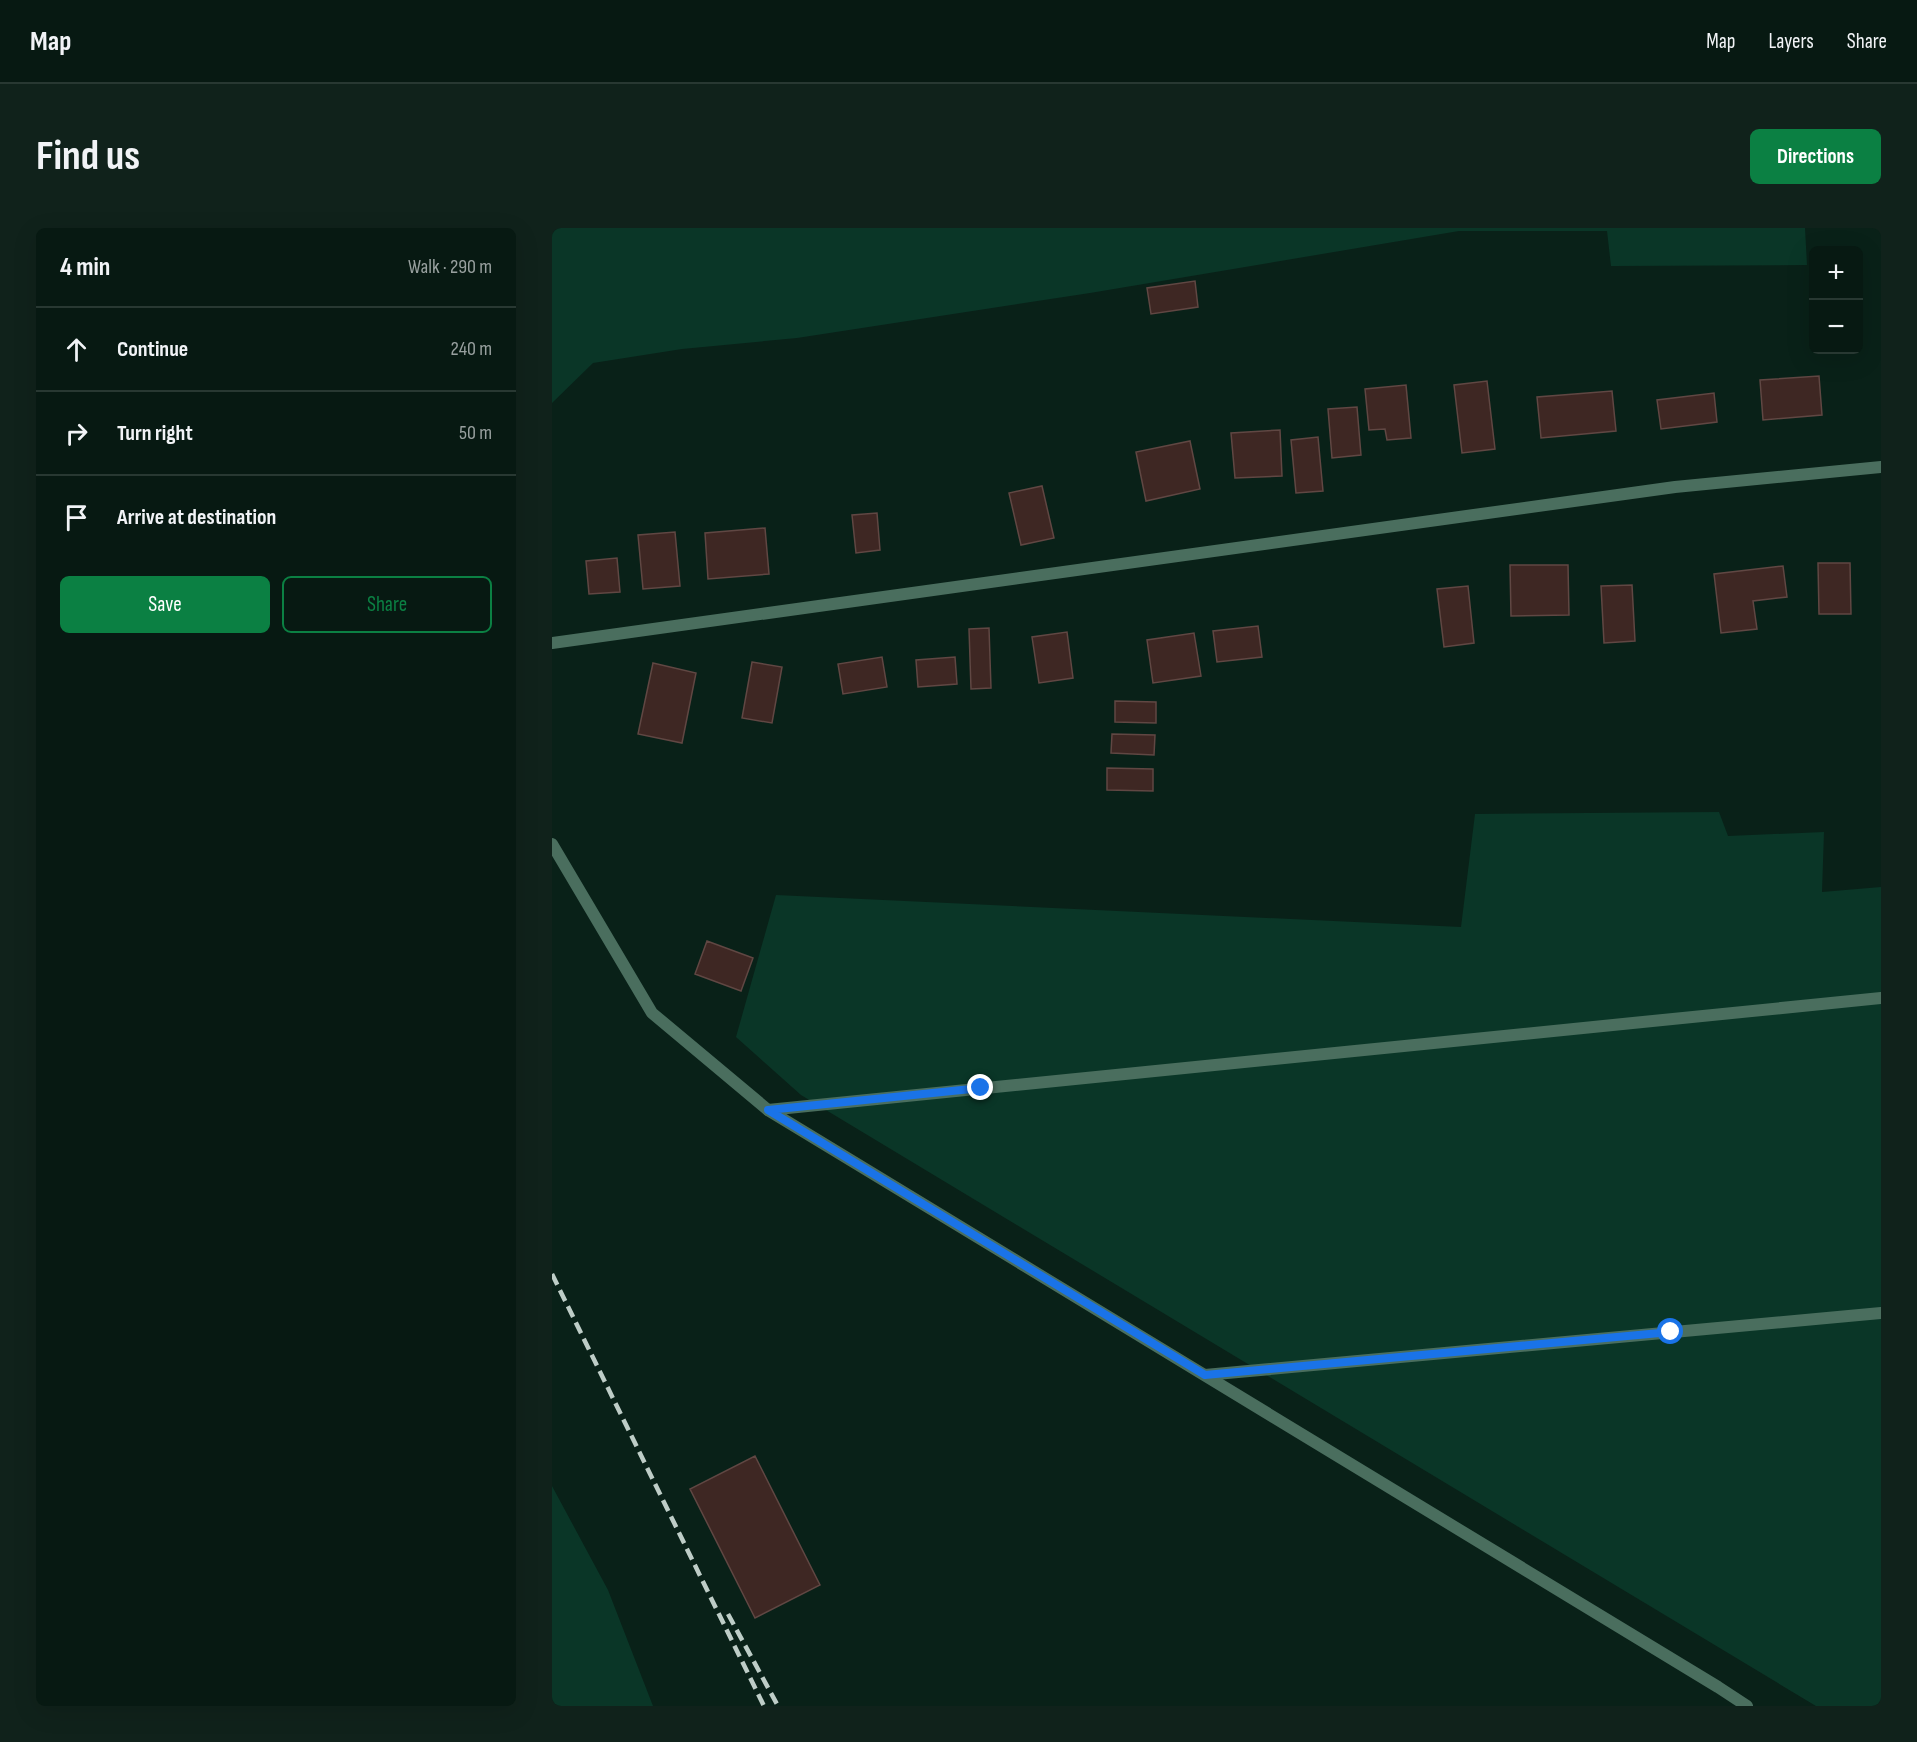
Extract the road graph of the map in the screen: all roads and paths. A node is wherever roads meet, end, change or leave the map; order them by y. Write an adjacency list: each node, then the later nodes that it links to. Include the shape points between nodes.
1 (1881, 467): 2 (street, via 1675,487)
2 (552, 643)
3 (552, 844): 5 (street, via 652,1014)
4 (1881, 998): 5 (street)
5 (768, 1110): 7 (street)
6 (1881, 1313): 7 (street)
7 (1205, 1375): 8 (street)
8 (1747, 1706)

